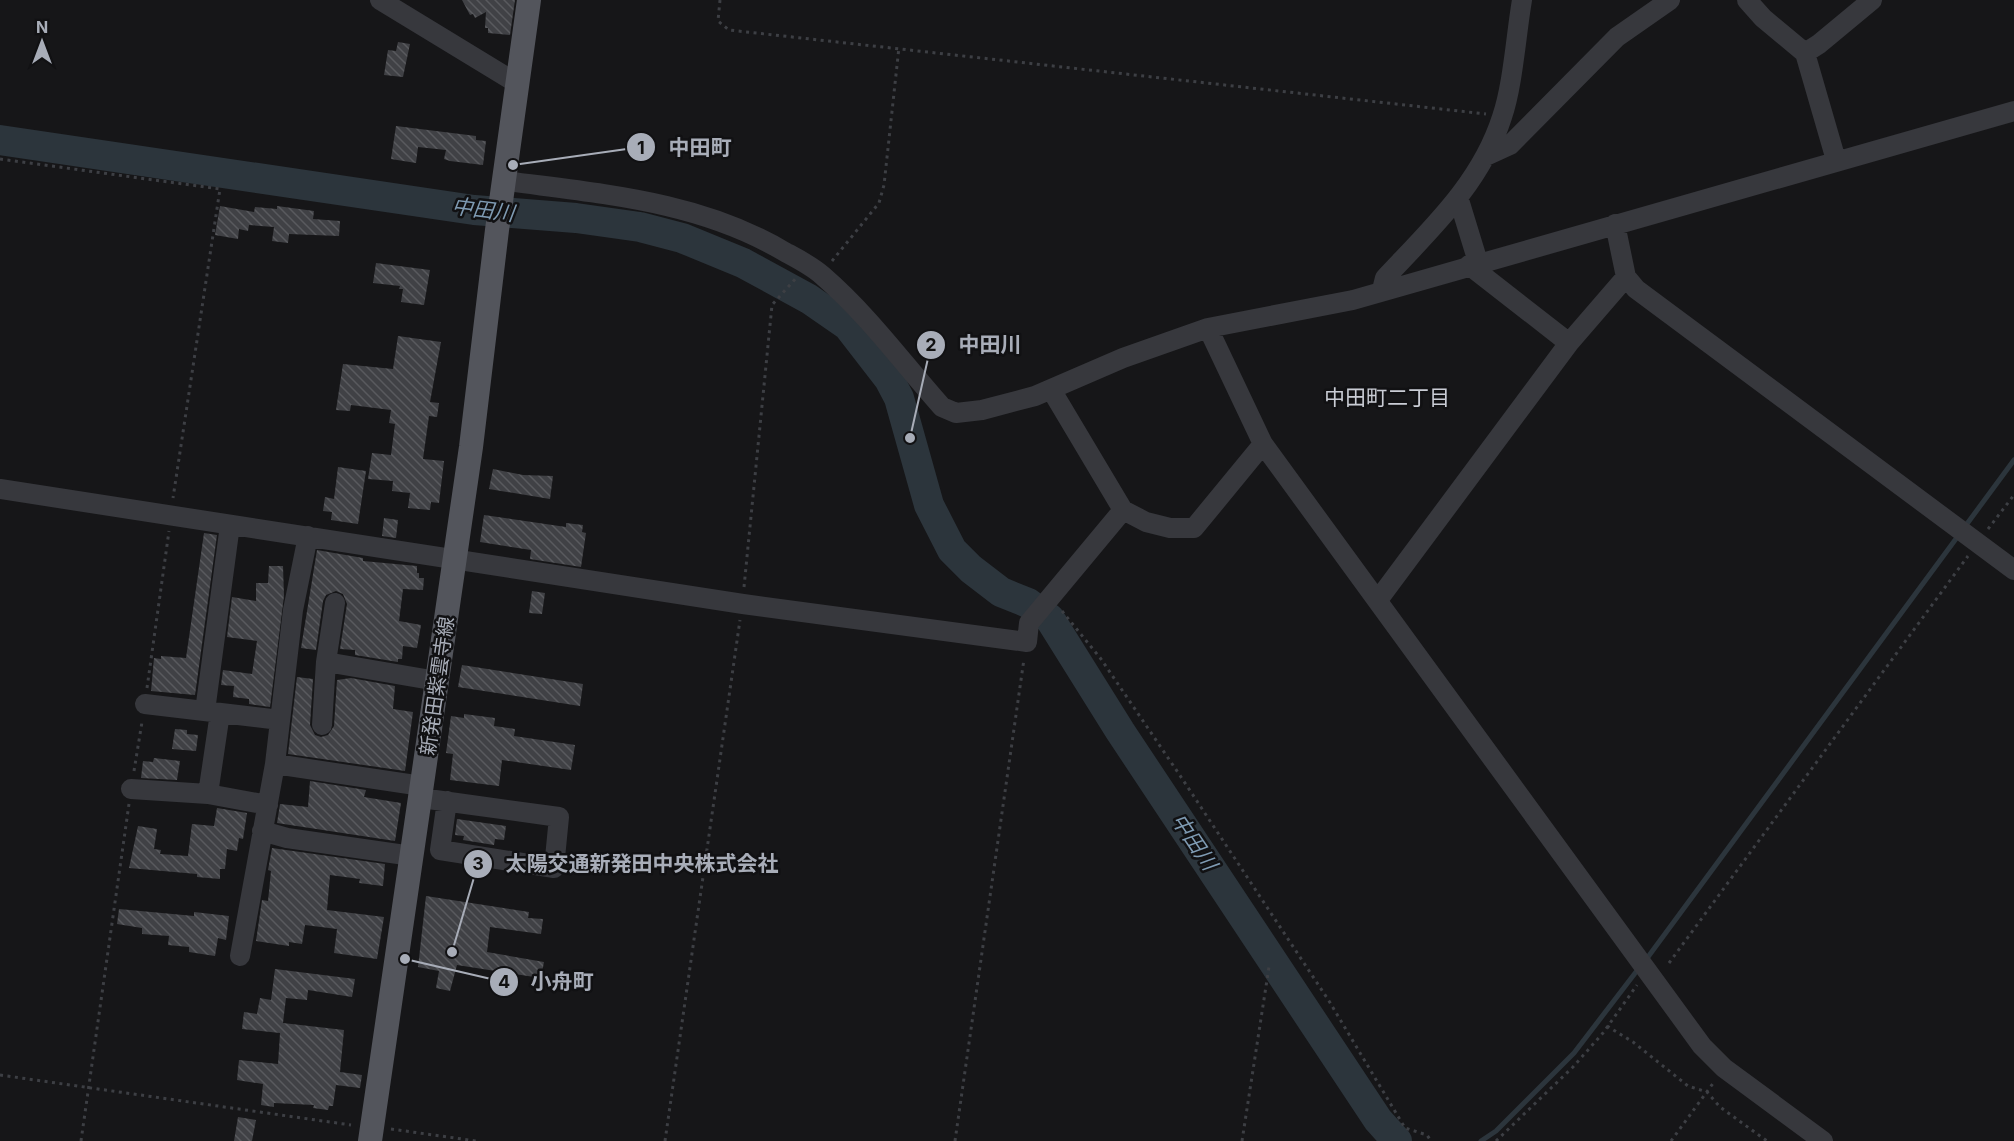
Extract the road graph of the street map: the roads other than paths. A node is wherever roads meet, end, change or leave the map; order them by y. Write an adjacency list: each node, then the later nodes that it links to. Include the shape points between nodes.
1 (380, 0): 8 (street)
2 (530, 0): 8 (main road)
3 (1522, 0): 10 (street, via 1503,116)
4 (1670, 0): 10 (street, via 1617,37 1510,145)
5 (1747, 0): 7 (street)
6 (1872, 0): 7 (street)
7 (1804, 52): 11 (street)
8 (518, 84): 12 (main road)
9 (2014, 111): 11 (street)
10 (1486, 156): 13 (street)
11 (1836, 160): 14 (street)
12 (504, 186): 20 (street, via 640,199 709,216 768,242 822,275 874,324 942,407 956,413); 26 (main road, 新発田紫雲寺線)
13 (1459, 200): 15 (street); 17 (street, via 1385,278)
14 (1615, 224): 15 (street); 16 (street)
15 (1473, 264): 17 (street); 19 (street)
16 (1626, 277): 19 (street); 27 (street, via 1636,289)
17 (1382, 290): 18 (street, via 1353,300)
18 (1208, 328): 20 (street, via 1123,358); 21 (street)
19 (1569, 343): 28 (street)
20 (1052, 391): 23 (street)
21 (1263, 444): 23 (street, via 1194,528 1146,522); 28 (street)
22 (0, 489): 24 (street)
23 (1123, 510): 26 (street, via 1046,604 1028,632 742,604)
24 (230, 525): 25 (street); 33 (street)
25 (308, 536): 26 (street); 34 (street)
26 (455, 559): 31 (main road, 新発田紫雲寺線)
27 (2014, 570)
28 (1378, 600): 46 (street, via 1702,1046 1724,1068)
29 (335, 603): 30 (street)
30 (326, 662): 31 (street); 35 (street)
31 (437, 681): 38 (main road, 新発田紫雲寺線)
32 (145, 704): 33 (street)
33 (213, 712): 34 (street); 39 (street)
34 (280, 720): 36 (street)
35 (322, 725)
36 (275, 764): 38 (street); 41 (street)
37 (131, 789): 39 (street)
38 (422, 792): 40 (street); 43 (main road, 新発田紫雲寺線)
39 (208, 794): 41 (street)
40 (447, 801): 40 (street, via 559,817 554,868 440,849)
41 (268, 805): 42 (street)
42 (262, 831): 43 (street); 44 (street)
43 (412, 856): 45 (main road, 新発田紫雲寺線)
44 (240, 956)
45 (371, 1134)
46 (1823, 1141)

